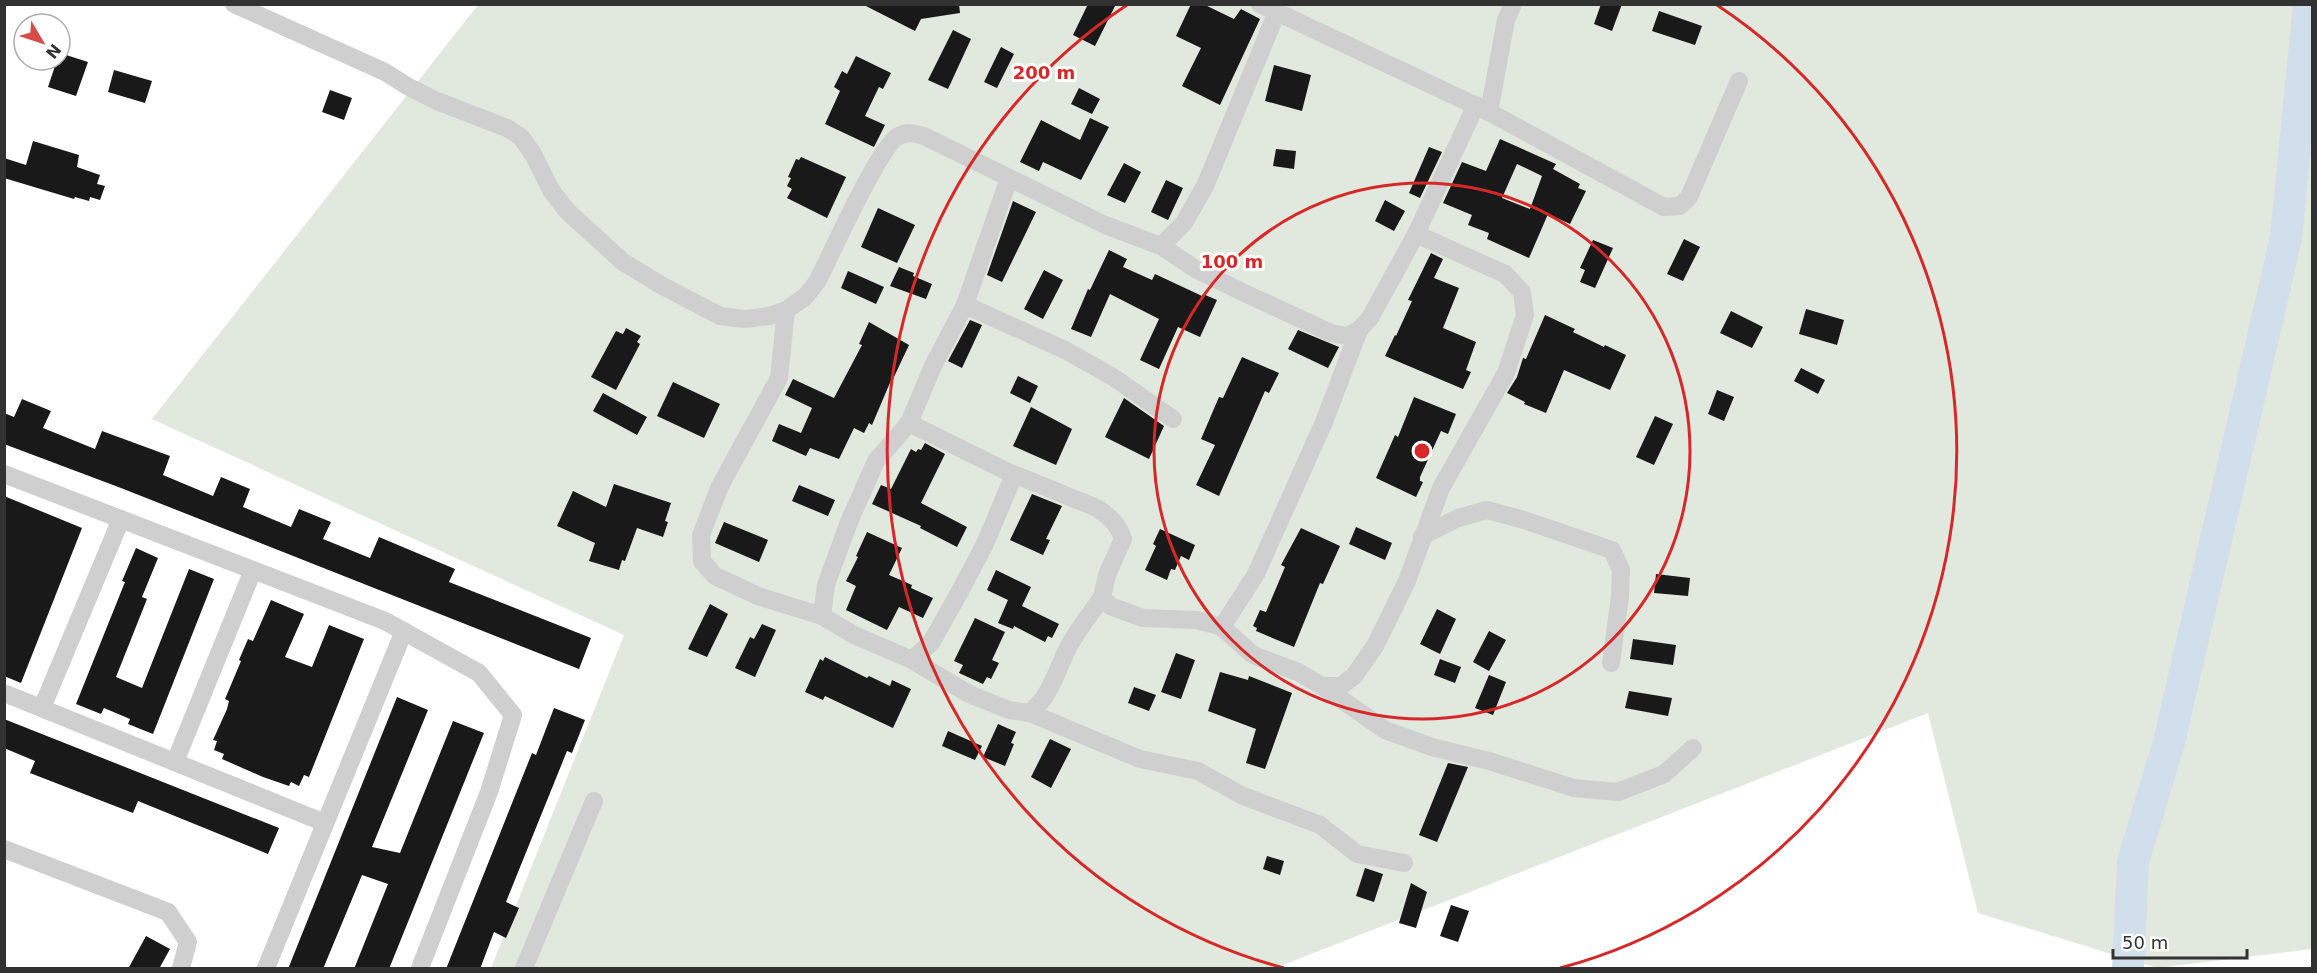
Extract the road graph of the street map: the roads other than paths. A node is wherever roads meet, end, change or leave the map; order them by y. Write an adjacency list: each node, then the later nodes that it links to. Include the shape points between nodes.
1 (234, 4): 11 (street, via 521,137 567,212 623,262 661,285 720,316 745,319)
2 (1260, 4): 4 (street)
3 (1513, 4): 6 (street)
4 (1277, 12): 6 (street); 9 (street, via 1205,186 1184,223)
5 (1739, 81): 6 (street, via 1689,197 1680,206 1664,207)
6 (1482, 108): 8 (street)
7 (1009, 178): 9 (street, via 1105,225); 10 (street); 11 (street, via 924,136 910,132 896,137 877,164 817,282 805,297)
8 (1416, 234): 12 (street, via 1370,318); 18 (street, via 1505,274 1522,292 1525,315 1506,373 1441,488)
9 (1161, 246): 12 (street, via 1197,270 1331,333 1347,336)
10 (965, 305): 13 (street, via 1065,350 1113,377); 14 (street)
11 (786, 310): 21 (street, via 778,378 720,486 701,535 702,561 715,576 758,596)
12 (1359, 330): 22 (street, via 1324,422 1256,574)
13 (1173, 419)
14 (909, 423): 16 (street); 21 (street, via 876,461 826,585)
15 (4, 474): 17 (street)
16 (1014, 475): 20 (street, via 1096,508 1119,527 1123,539); 24 (street, via 959,593 931,643)
17 (121, 519): 19 (street); 28 (street)
18 (1422, 536): 25 (street, via 1458,518 1487,510 1612,550 1621,570); 26 (street, via 1407,581 1370,653 1354,676 1341,686)
19 (253, 570): 23 (street); 31 (street)
20 (1102, 597): 22 (street, via 1110,606 1143,618 1197,620); 29 (street, via 1070,645 1043,701)
21 (822, 616): 24 (street, via 854,635)
22 (1222, 627): 26 (street, via 1253,655)
23 (404, 631): 33 (street); 38 (street, via 479,673 513,715 489,792)
24 (912, 660): 29 (street, via 969,694 1009,710)
25 (1611, 663)
26 (1322, 686): 30 (street, via 1385,730 1574,788 1618,792 1664,774)
27 (4, 693): 28 (street)
28 (42, 708): 31 (street)
29 (1030, 713): 35 (street, via 1140,759 1198,771 1241,795 1320,825 1357,854)
30 (1693, 748)
31 (175, 762): 33 (street)
32 (594, 801): 39 (street)
33 (325, 823): 37 (street)
34 (4, 849): 36 (street, via 168,912 188,942)
35 (1404, 863)
36 (181, 969)
37 (266, 969)
38 (420, 969)
39 (524, 969)

